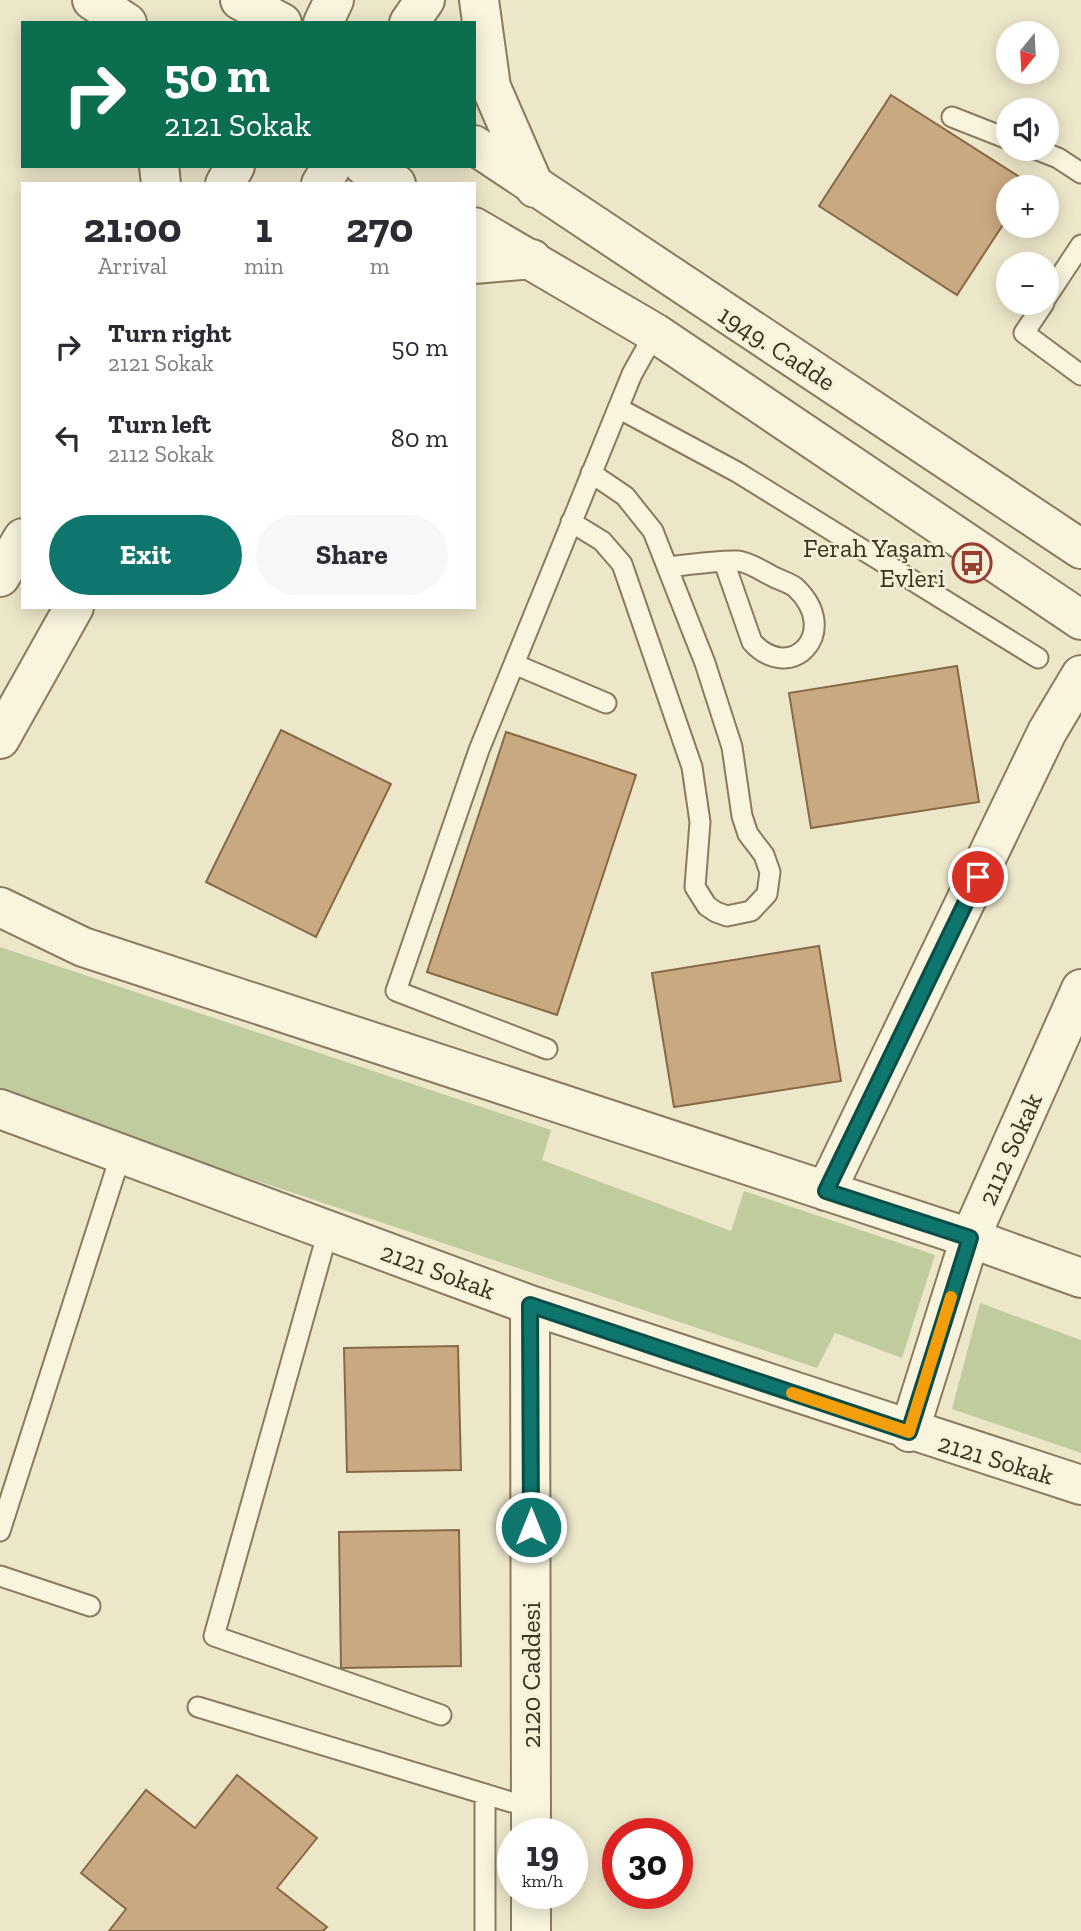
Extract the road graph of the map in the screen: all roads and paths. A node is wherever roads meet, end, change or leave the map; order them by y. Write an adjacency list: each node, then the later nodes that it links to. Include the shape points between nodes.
1 (74, 0): 7 (street)
2 (92, 0): 8 (street)
3 (240, 0): 9 (street)
4 (334, 0): 10 (street)
5 (425, 0): 11 (street)
6 (479, 0): 19 (street, via 491,87)
7 (89, 21)
8 (124, 21)
9 (278, 21)
10 (324, 21)
11 (410, 21)
12 (952, 117): 13 (lane)
13 (996, 134)
14 (476, 146): 19 (street, 1949. Cadde)
15 (1059, 159): 17 (lane)
16 (368, 168): 18 (street)
17 (1081, 173)
18 (392, 182)
19 (535, 188): 32 (street, 1949. Cadde)
20 (476, 228): 22 (street, 1949. Cadde)
21 (1081, 245): 24 (lane)
22 (532, 258): 23 (street); 26 (street, 1949. Cadde)
23 (476, 264)
24 (1059, 278)
25 (1036, 315): 27 (lane, via 1024,332)
26 (655, 333): 28 (lane); 37 (street, 1949. Cadde)
27 (1081, 375)
28 (618, 408): 29 (lane); 38 (lane, via 737,472)
29 (591, 473): 30 (lane); 34 (lane, via 641,513)
30 (571, 522): 34 (lane, via 603,541 628,578 692,767 700,822 695,887 716,912 739,915 760,904 767,894 770,872 748,834 720,705); 39 (lane)
31 (21, 541): 35 (street)
32 (1081, 549)
33 (724, 562): 33 (lane, via 752,642 760,651 782,658 808,646 816,620 796,588 740,561); 34 (lane)
34 (667, 567)
35 (0, 577)
36 (73, 609): 42 (street)
37 (1081, 620)
38 (1038, 658)
39 (514, 664): 41 (lane); 45 (lane, via 479,750 396,991)
40 (1081, 675): 48 (street, via 1047,732)
41 (606, 703)
42 (0, 739)
43 (0, 907): 48 (street, via 83,947)
44 (1081, 989): 50 (street, 2112 Sokak)
45 (547, 1049)
46 (0, 1109): 47 (street, 2121 Sokak)
47 (121, 1154): 49 (street, 2121 Sokak); 55 (lane)
48 (826, 1191): 50 (street)
49 (328, 1231): 52 (street, 2121 Sokak); 59 (lane, via 214,1636)
50 (970, 1238): 51 (street); 53 (street, 2112 Sokak)
51 (1081, 1278)
52 (530, 1305): 53 (street, 2121 Sokak); 62 (street, 2120 Caddesi)
53 (909, 1432): 54 (street, 2121 Sokak)
54 (1081, 1485)
55 (0, 1531)
56 (0, 1576): 57 (lane)
57 (90, 1606)
58 (198, 1707): 60 (lane)
59 (441, 1714)
60 (485, 1794): 61 (lane); 64 (lane)
61 (529, 1818)
62 (531, 1818)
63 (531, 1909): 65 (street)
64 (485, 1931)
65 (531, 1931)

